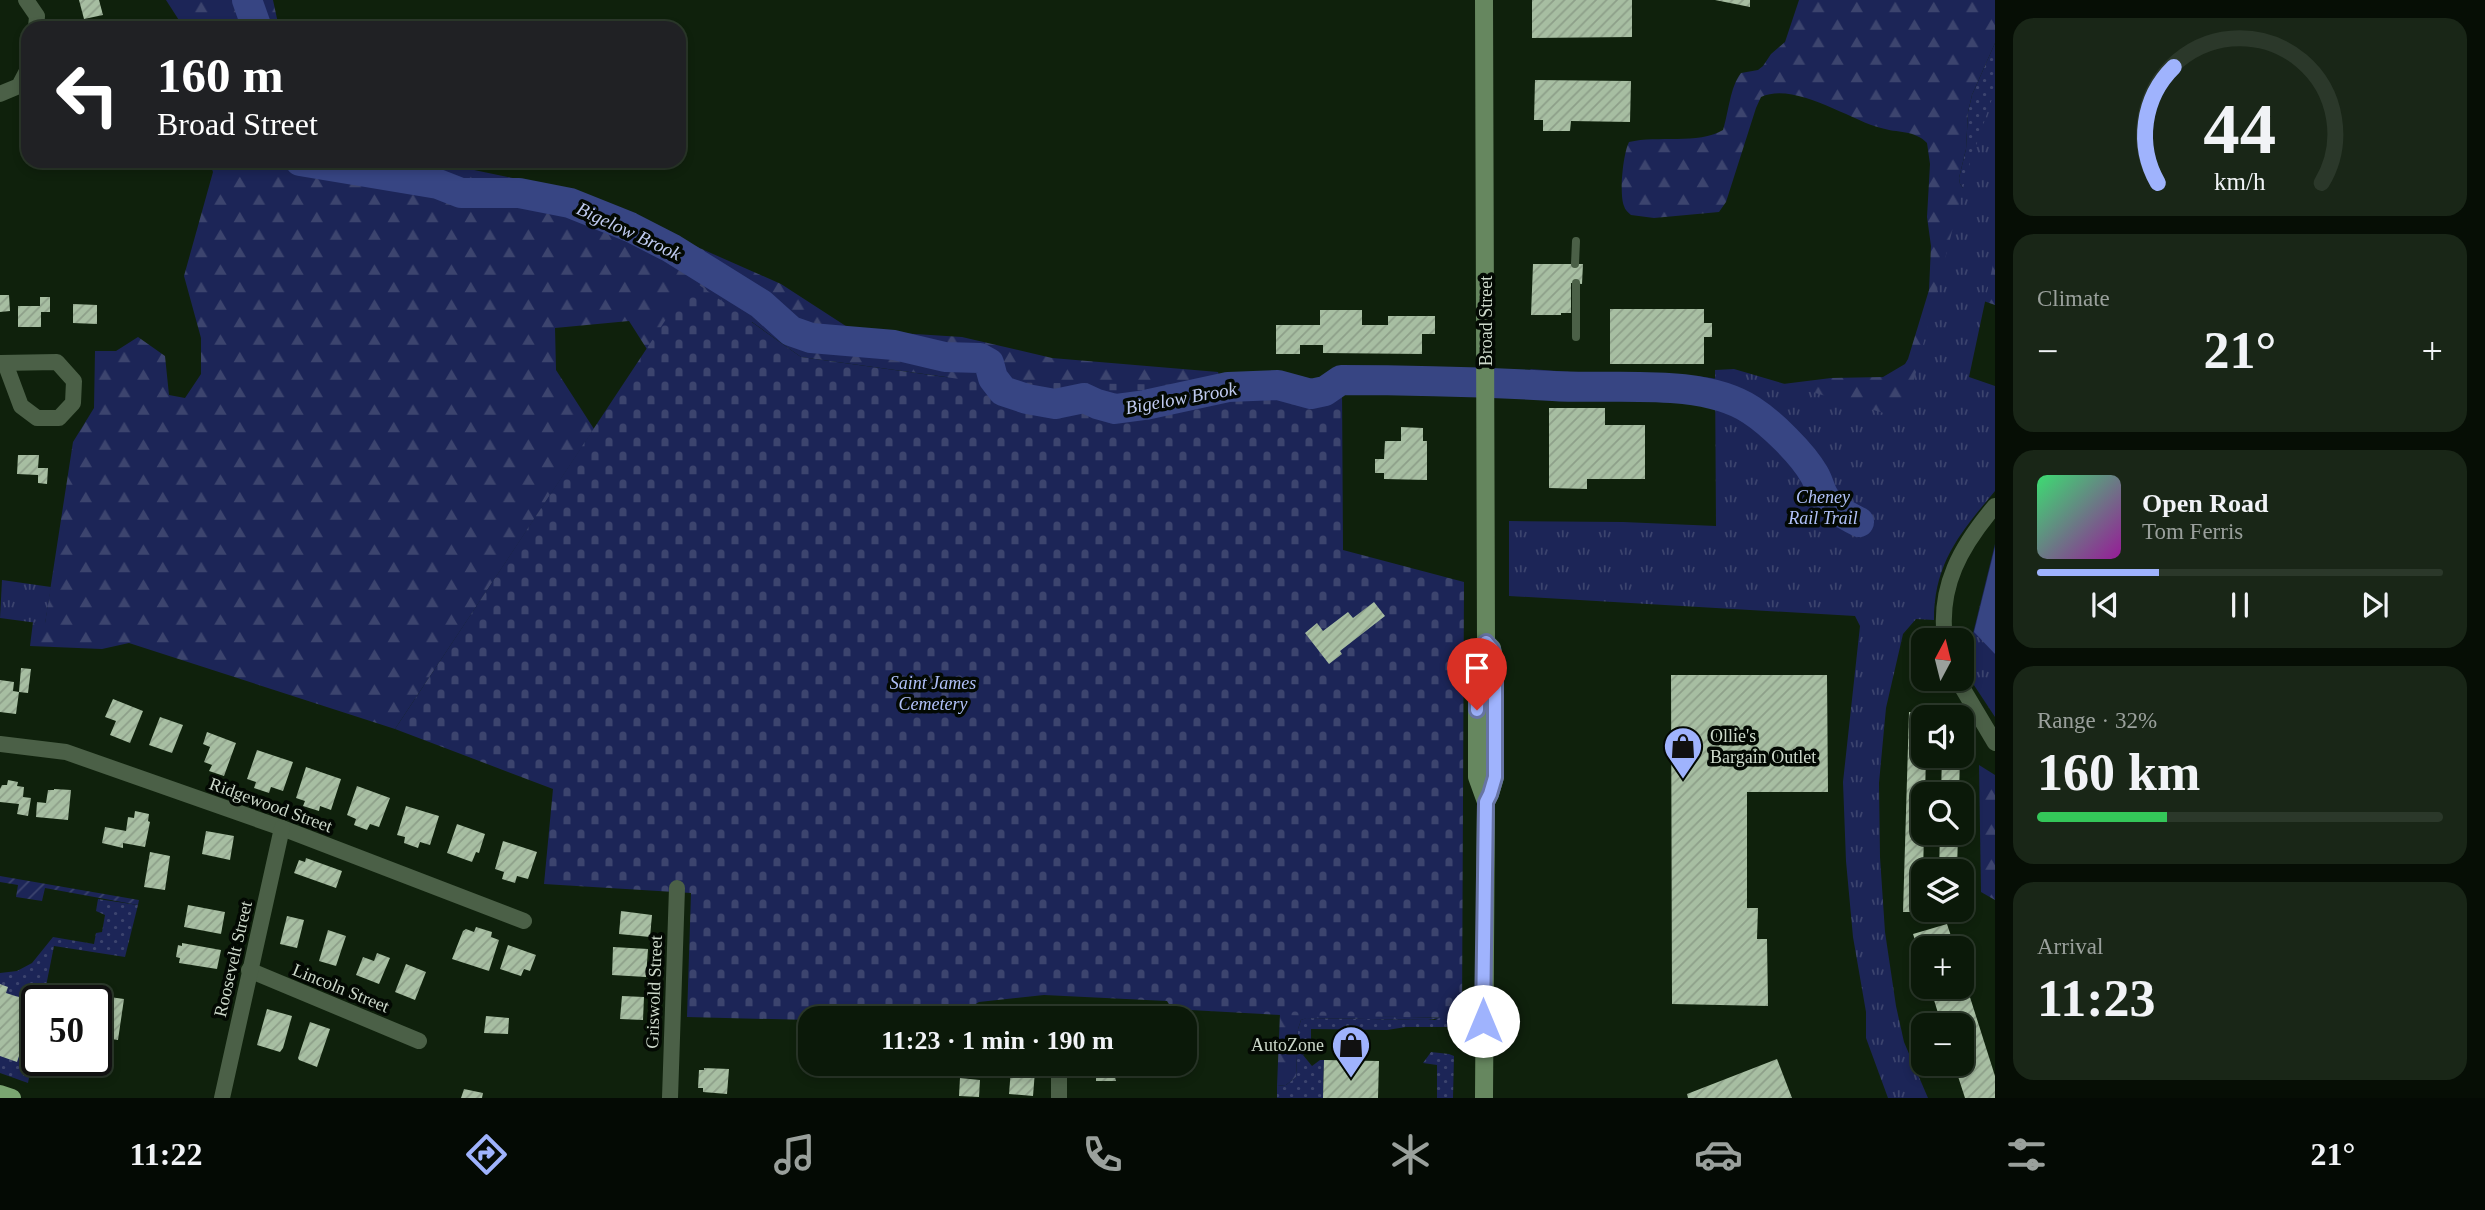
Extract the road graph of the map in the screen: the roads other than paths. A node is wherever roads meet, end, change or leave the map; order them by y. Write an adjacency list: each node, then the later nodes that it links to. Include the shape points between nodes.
1 (26, 0): 3 (street)
2 (1484, 0): 27 (main road, Broad Street, via 1486,642 1477,665 1477,777 1486,802)
3 (37, 21)
4 (21, 82): 5 (street)
5 (0, 94)
6 (1576, 241): 7 (lane)
7 (1576, 264)
8 (1576, 283): 9 (lane)
9 (1576, 337)
10 (3, 363): 10 (street, via 57,362 74,381 74,404 59,418 37,418 21,406)
11 (1995, 506): 12 (street, via 1954,565 1945,599)
12 (1945, 628)
13 (1964, 691): 14 (street)
14 (1995, 743)
15 (0, 744): 16 (street, Ridgewood Street, via 66,752)
16 (282, 828): 18 (street, Ridgewood Street); 19 (street, Roosevelt Street)
17 (677, 888): 25 (street, Griswold Street)
18 (524, 921)
19 (249, 970): 20 (street, Lincoln Street); 24 (street, Roosevelt Street)
20 (419, 1041)
21 (1059, 1076): 26 (street)
22 (0, 1094): 23 (main road)
23 (12, 1098)
24 (222, 1098)
25 (670, 1098)
26 (1059, 1098)
27 (1484, 1098)

